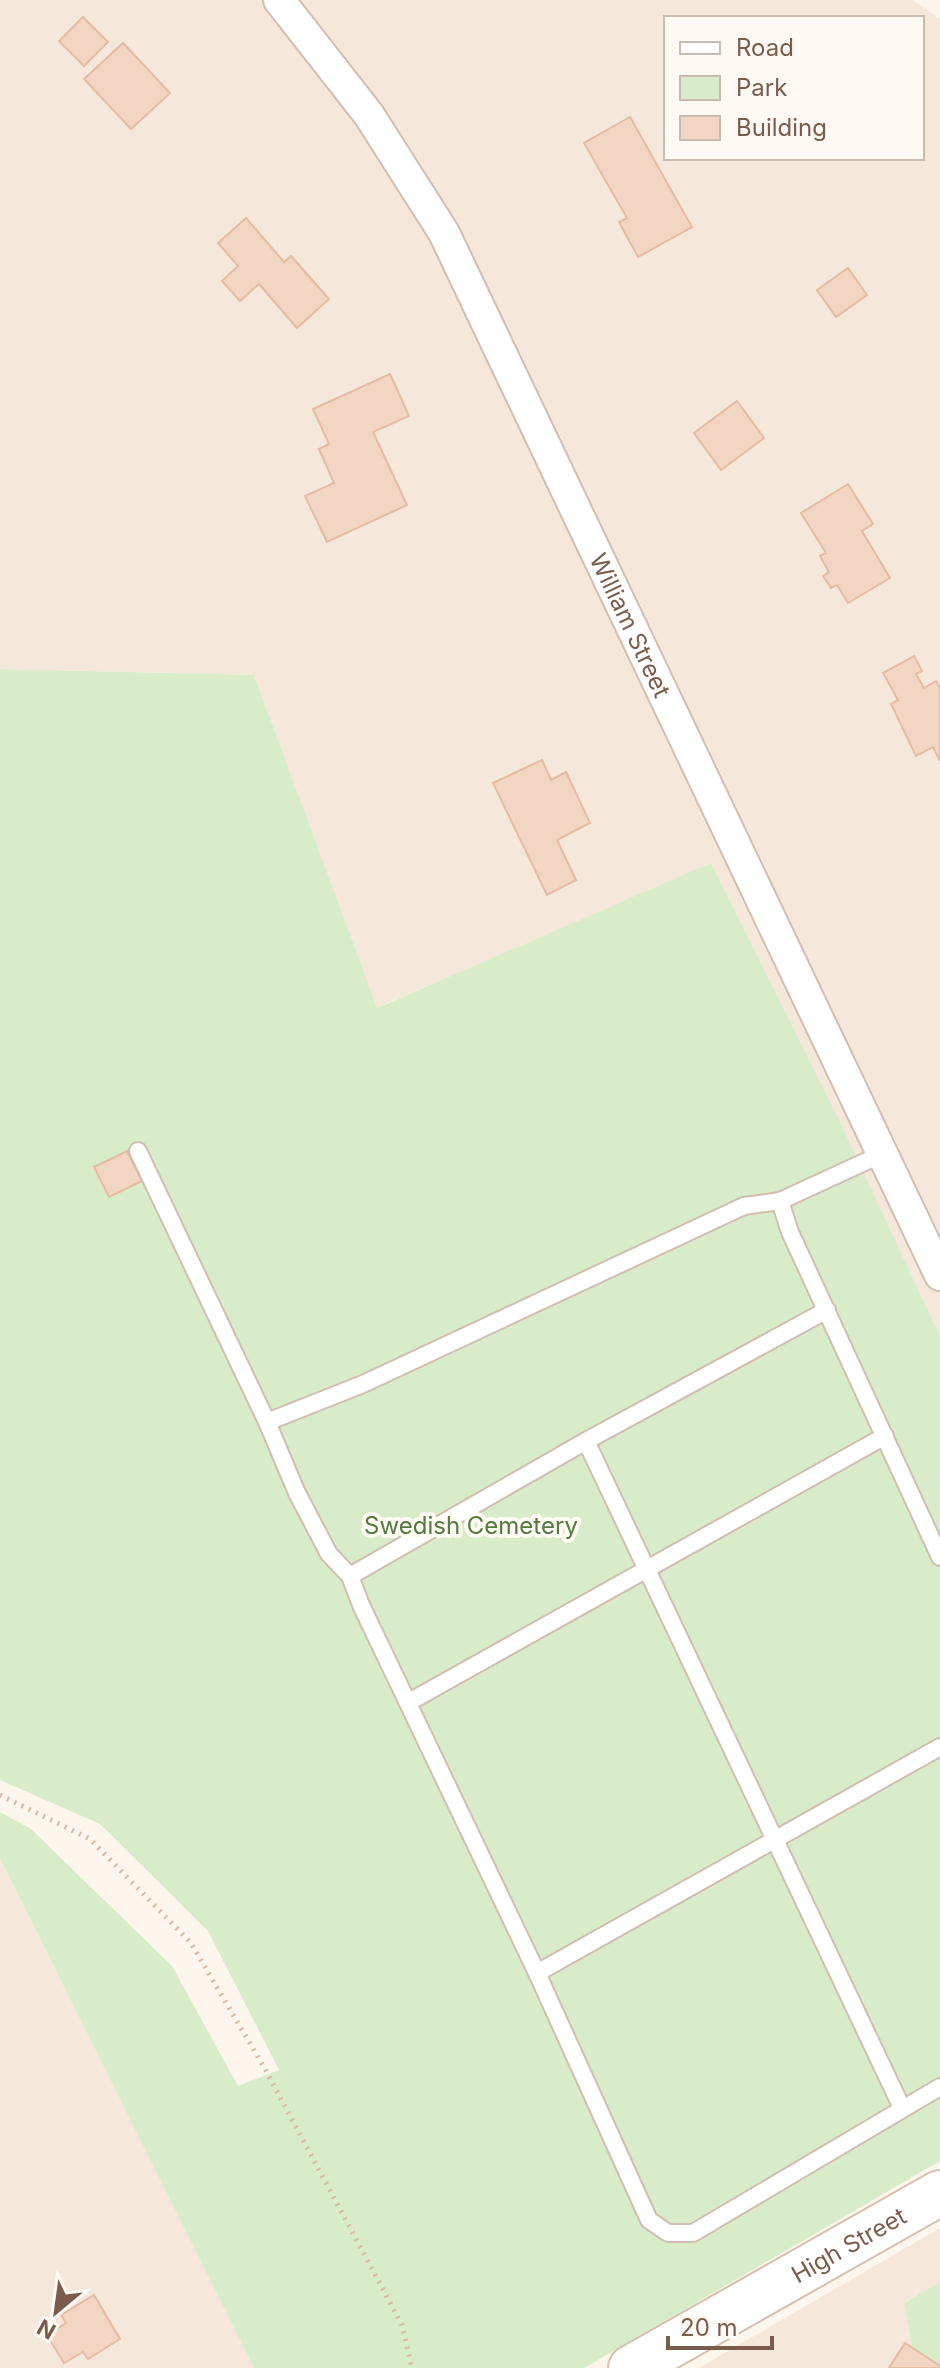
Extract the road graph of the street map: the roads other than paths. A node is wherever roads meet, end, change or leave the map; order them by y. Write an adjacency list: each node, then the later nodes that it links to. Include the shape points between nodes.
1 (279, 0): 3 (street, William Street, via 369,115 444,233)
2 (138, 1151): 7 (lane)
3 (882, 1154): 4 (lane); 5 (street, William Street)
4 (780, 1201): 6 (lane); 7 (lane, via 744,1206 363,1384)
5 (940, 1275)
6 (827, 1310): 8 (lane); 9 (lane)
7 (267, 1422): 12 (lane, via 329,1554)
8 (885, 1436): 10 (lane); 11 (lane)
9 (586, 1441): 11 (lane); 12 (lane)
10 (940, 1557)
11 (648, 1569): 13 (lane); 15 (lane)
12 (350, 1576): 13 (lane)
13 (409, 1702): 16 (lane)
14 (940, 1747): 15 (lane)
15 (775, 1838): 16 (lane); 18 (lane)
16 (537, 1973): 18 (lane, via 637,2198 649,2220 668,2233 693,2233)
17 (940, 2087): 18 (lane)
18 (902, 2108)
19 (940, 2193): 20 (street, High Street)
20 (631, 2368)

